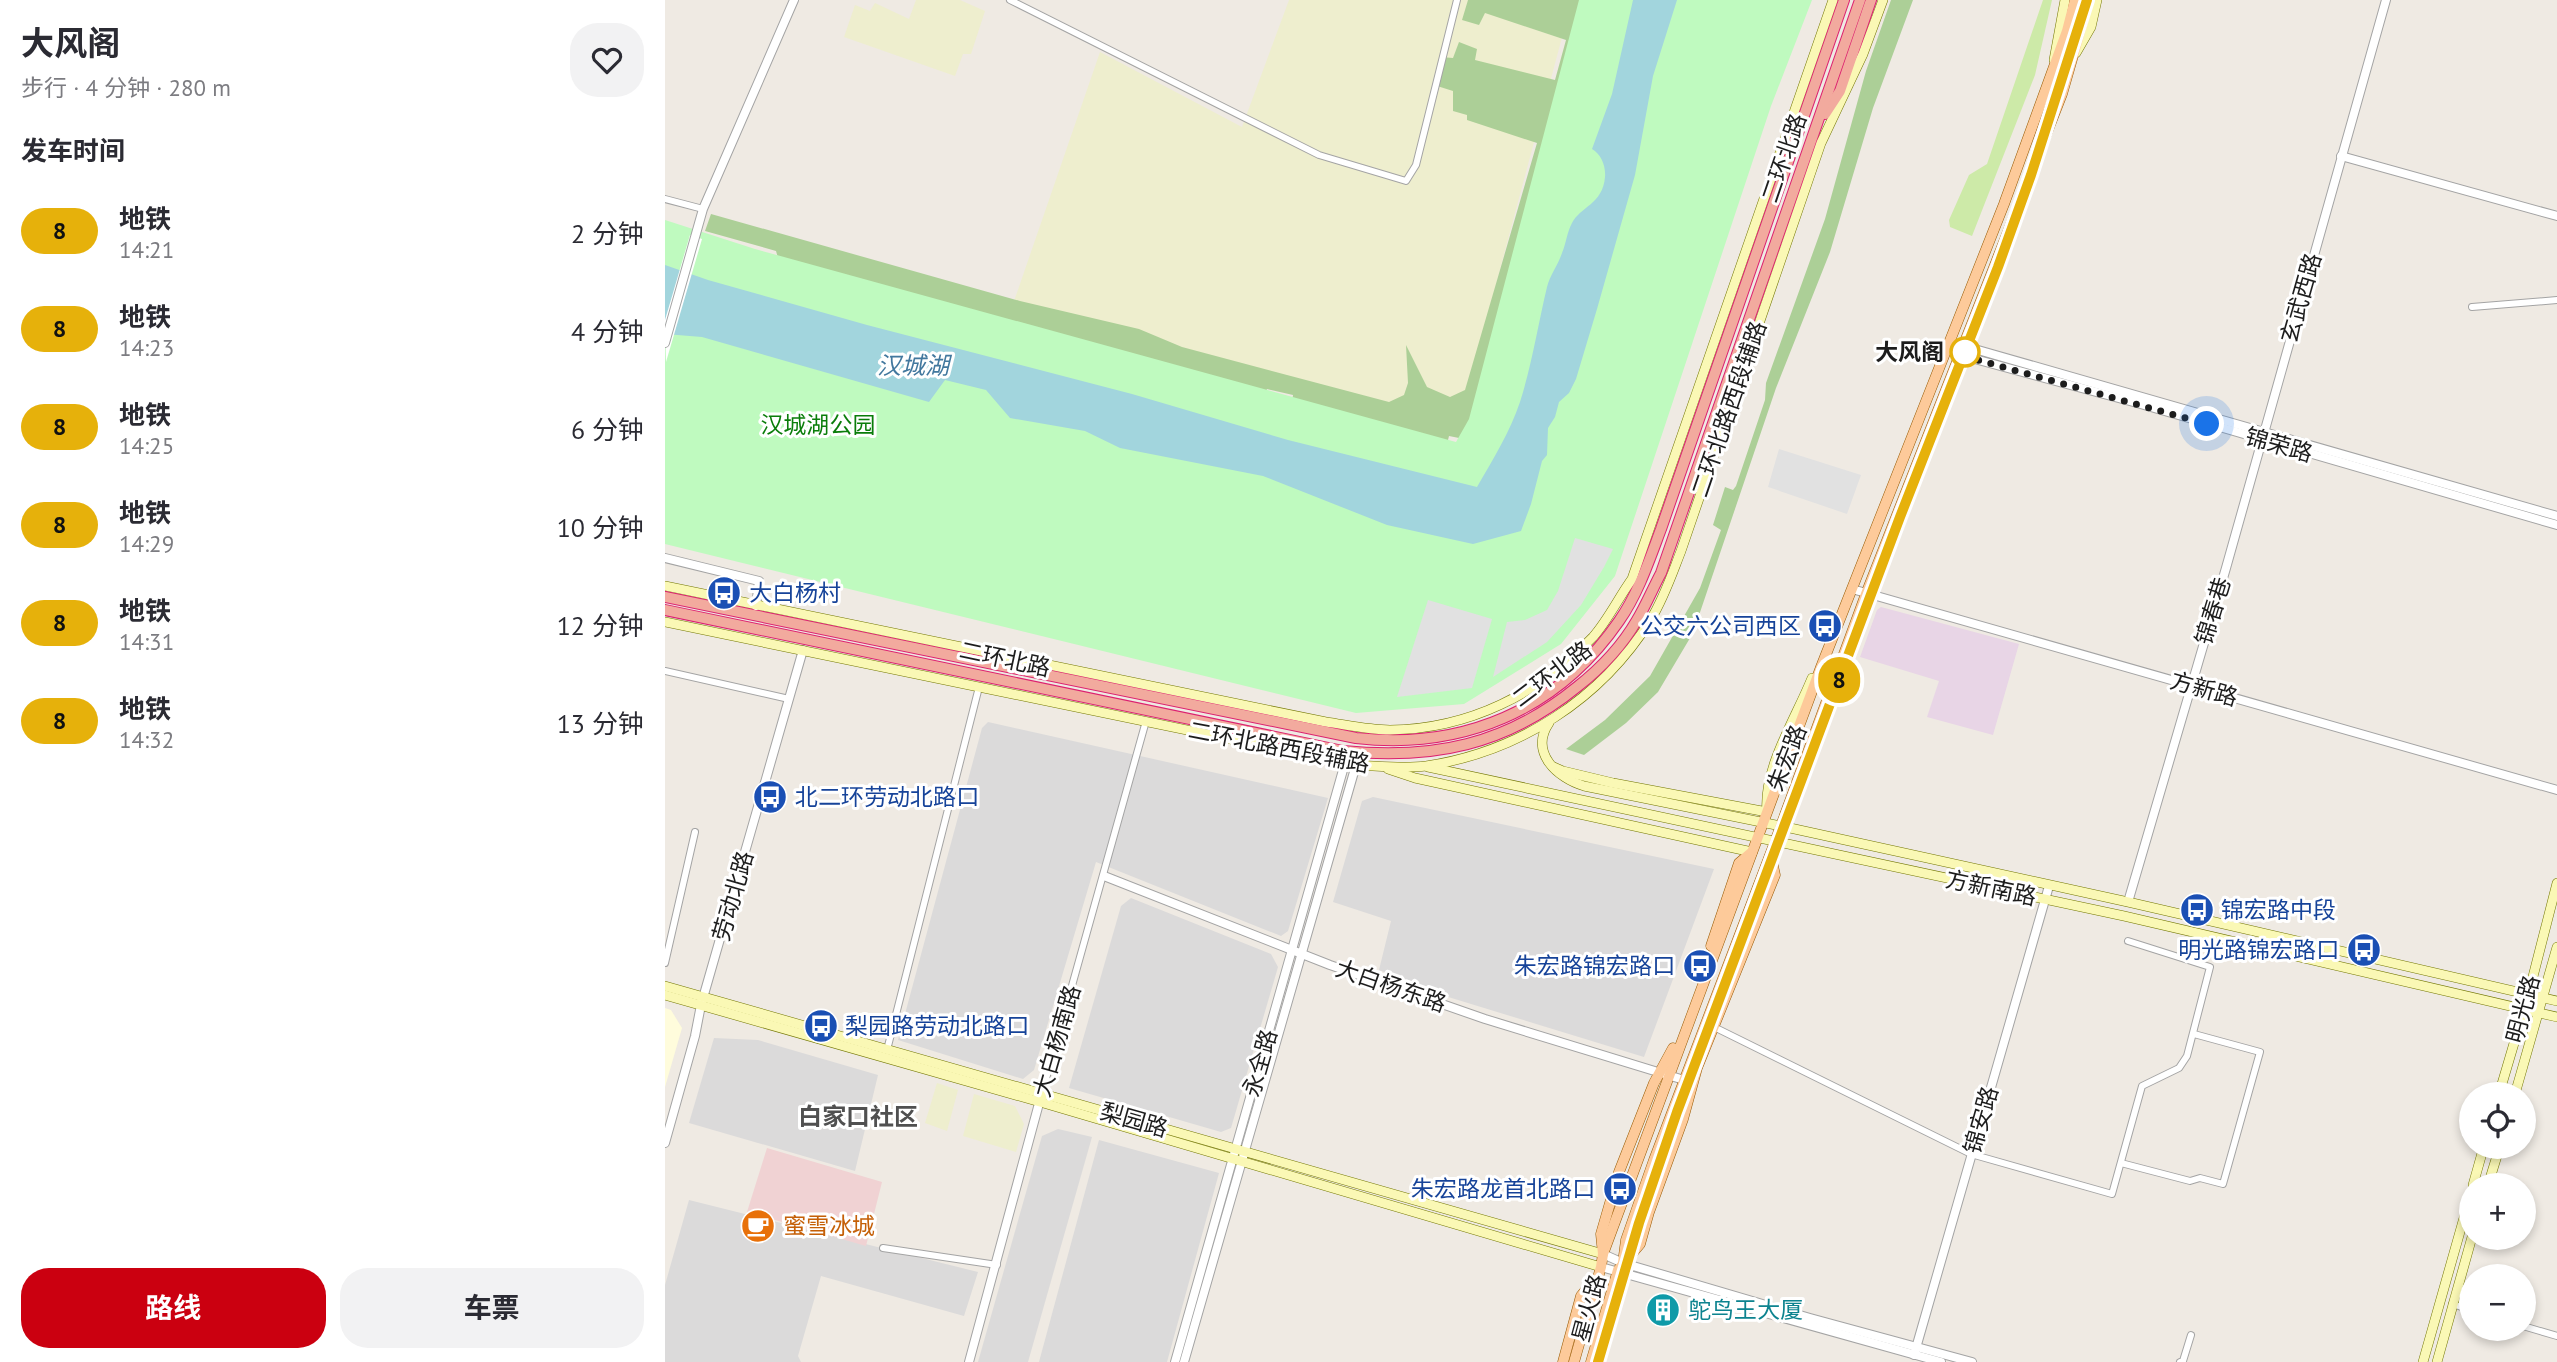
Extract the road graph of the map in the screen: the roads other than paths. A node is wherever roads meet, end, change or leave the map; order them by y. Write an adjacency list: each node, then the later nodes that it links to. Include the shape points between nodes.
1 (794, 0): 21 (street)
2 (1010, 0): 3 (street, via 1319,155 1406,181 1416,165)
3 (1457, 0)
4 (1833, 0): 35 (main road, 二环北路西段辅路, via 1632,579 1595,635 1522,696 1456,723 1375,729)
5 (1844, 0): 34 (highway, 二环北路, via 1639,585 1619,621 1575,671 1529,706 1438,738 1356,738)
6 (1860, 0): 18 (highway, 二环北路)
7 (1871, 0): 17 (highway)
8 (1882, 0): 15 (main road, 二环北路西段辅路)
9 (2065, 0): 16 (main road, 朱宏路)
10 (2075, 0): 16 (main road, 朱宏路)
11 (2089, 0): 14 (main road, 朱宏路)
12 (2098, 0): 14 (main road, via 2091,27)
13 (2386, 0): 19 (street, 玄武西路)
14 (2074, 57): 26 (main road, 朱宏路)
15 (1857, 65): 17 (main road); 18 (main road, 二环北路西段辅路)
16 (2052, 69): 32 (main road, 朱宏路, via 2004,204)
17 (1840, 91): 18 (highway)
18 (1824, 122): 36 (highway, 二环北路, via 1661,573 1637,621 1585,681 1543,713 1502,734 1440,751 1382,755 1343,751); 43 (main road, 二环北路西段辅路, via 1662,599 1618,662 1594,688)
19 (2341, 156): 22 (street); 27 (street, 玄武西路)
20 (665, 199): 21 (street)
21 (703, 209): 25 (street)
22 (2557, 216)
23 (2557, 300): 24 (street)
24 (2472, 307)
25 (665, 343)
26 (1962, 351): 27 (street, 锦荣路); 33 (main road, 朱宏路)
27 (2263, 436): 28 (street, 锦荣路); 29 (street, 锦荣路); 40 (street, 锦春巷)
28 (2557, 516)
29 (2557, 525)
30 (665, 558): 35 (street, via 759,581)
31 (665, 586): 35 (main road, 二环北路西段辅路)
32 (1852, 589): 33 (street, 方新路); 51 (main road, 朱宏路)
33 (1866, 594): 40 (street, 方新路); 53 (main road, 朱宏路)
34 (665, 597)
35 (755, 606)
36 (665, 610)
37 (665, 622): 38 (main road, 二环北路西段辅路)
38 (803, 650): 41 (main road, 二环北路西段辅路); 42 (street, 劳动北路)
39 (665, 671): 42 (street)
40 (2190, 685): 50 (street, 方新路); 63 (street, 锦春巷)
41 (979, 687): 44 (main road, 二环北路西段辅路); 79 (street)
42 (789, 699): 72 (street, 劳动北路)
43 (1552, 720): 45 (main road, via 1543,733); 49 (main road, 二环北路西段辅路, via 1475,756)
44 (1146, 721): 46 (main road, 二环北路西段辅路); 59 (street, 大白杨南路)
45 (1545, 756): 51 (main road, via 1554,767 1575,774); 52 (main road, 方新南路, via 1557,774 1584,786)
46 (1345, 763): 47 (main road, 二环北路西段辅路); 66 (street, 永全路)
47 (1356, 765): 48 (main road, 二环北路西段辅路); 66 (street, 永全路)
48 (1376, 766): 49 (main road, 二环北路西段辅路); 57 (main road)
49 (1423, 766): 55 (main road, 方新南路)
50 (2557, 790)
51 (1767, 812): 52 (main road, 朱宏路)
52 (1762, 823): 53 (main road, 方新南路); 55 (main road, 朱宏路)
53 (1781, 826): 56 (main road, 朱宏路); 61 (main road, 方新南路)
54 (695, 832): 67 (street)
55 (1757, 838): 56 (main road, 方新南路); 57 (main road, 朱宏路)
56 (1775, 842): 58 (main road, 朱宏路); 62 (main road, 方新南路)
57 (1752, 852): 81 (main road, 朱宏路)
58 (1771, 854): 77 (main road, via 1775,875); 80 (main road, 朱宏路)
59 (1104, 876): 66 (street, 大白杨东路); 86 (street, 大白杨南路)
60 (2557, 883): 70 (main road, 明光路)
61 (2049, 886): 62 (street, 锦安路); 63 (main road, 方新南路)
62 (2046, 899): 74 (main road, 方新南路); 88 (street, 锦安路)
63 (2128, 902): 70 (main road, 方新南路)
64 (2128, 941): 78 (street, via 2210,967)
65 (2557, 947): 71 (main road, 明光路)
66 (1297, 952): 81 (street, 大白杨东路, via 1485,1019); 89 (street, 永全路)
67 (665, 963)
68 (665, 986): 72 (main road, 梨园路)
69 (665, 995): 72 (main road, 梨园路)
70 (2528, 996): 71 (main road, 方新南路); 74 (main road, 明光路)
71 (2542, 998): 73 (main road, 方新南路); 75 (main road, 明光路)
72 (702, 1001): 79 (main road, 梨园路); 86 (main road, 梨园路); 87 (street, 劳动北路)
73 (2557, 1001)
74 (2523, 1009): 75 (main road, 方新南路); 83 (main road, 明光路)
75 (2537, 1012): 76 (main road, 方新南路); 84 (main road, 明光路)
76 (2557, 1017)
77 (1714, 1027): 85 (main road); 88 (street)
78 (2193, 1034): 90 (street, via 2179,1068 2142,1086); 90 (street, via 2260,1052 2223,1184 2200,1178 2190,1181)
79 (887, 1050): 86 (main road, 梨园路)
80 (1693, 1057): 82 (main road, 朱宏路); 85 (main road)
81 (1665, 1074): 82 (street, 大白杨东路); 94 (main road, 朱宏路)
82 (1684, 1080): 96 (main road, 朱宏路)
83 (2502, 1082)
84 (2518, 1082)
85 (1691, 1090): 96 (main road, via 1640,1244)
86 (1041, 1098): 89 (main road, 梨园路); 95 (street, 大白杨南路)
87 (665, 1143)
88 (1972, 1154): 90 (street, via 2112,1194); 104 (street, 锦安路)
89 (1239, 1155): 94 (main road, 梨园路); 97 (main road, 梨园路); 106 (street, 永全路); 107 (street, 永全路)
90 (2121, 1163)
91 (2459, 1235): 115 (main road)
92 (883, 1248): 95 (street)
93 (2468, 1250): 98 (main road)
94 (1603, 1254): 96 (street); 97 (main road, 星火路)
95 (997, 1265): 105 (street, 大白杨南路)
96 (1620, 1267): 97 (street); 103 (main road, 星火路); 104 (street)
97 (1600, 1270): 108 (main road, via 1581,1296); 109 (main road, 星火路)
98 (2452, 1304): 99 (street); 116 (main road)
99 (2459, 1306)
100 (2536, 1330): 102 (street)
101 (2190, 1335): 114 (street)
102 (2557, 1336)
103 (1598, 1341): 110 (main road, 星火路); 111 (main road)
104 (1915, 1351): 112 (street); 113 (street)
105 (969, 1362)
106 (1175, 1362)
107 (1184, 1362)
108 (1563, 1362)
109 (1574, 1362)
110 (1591, 1362)
111 (1600, 1362)
112 (1941, 1362)
113 (1972, 1362)
114 (2180, 1362)
115 (2423, 1362)
116 (2437, 1362)

